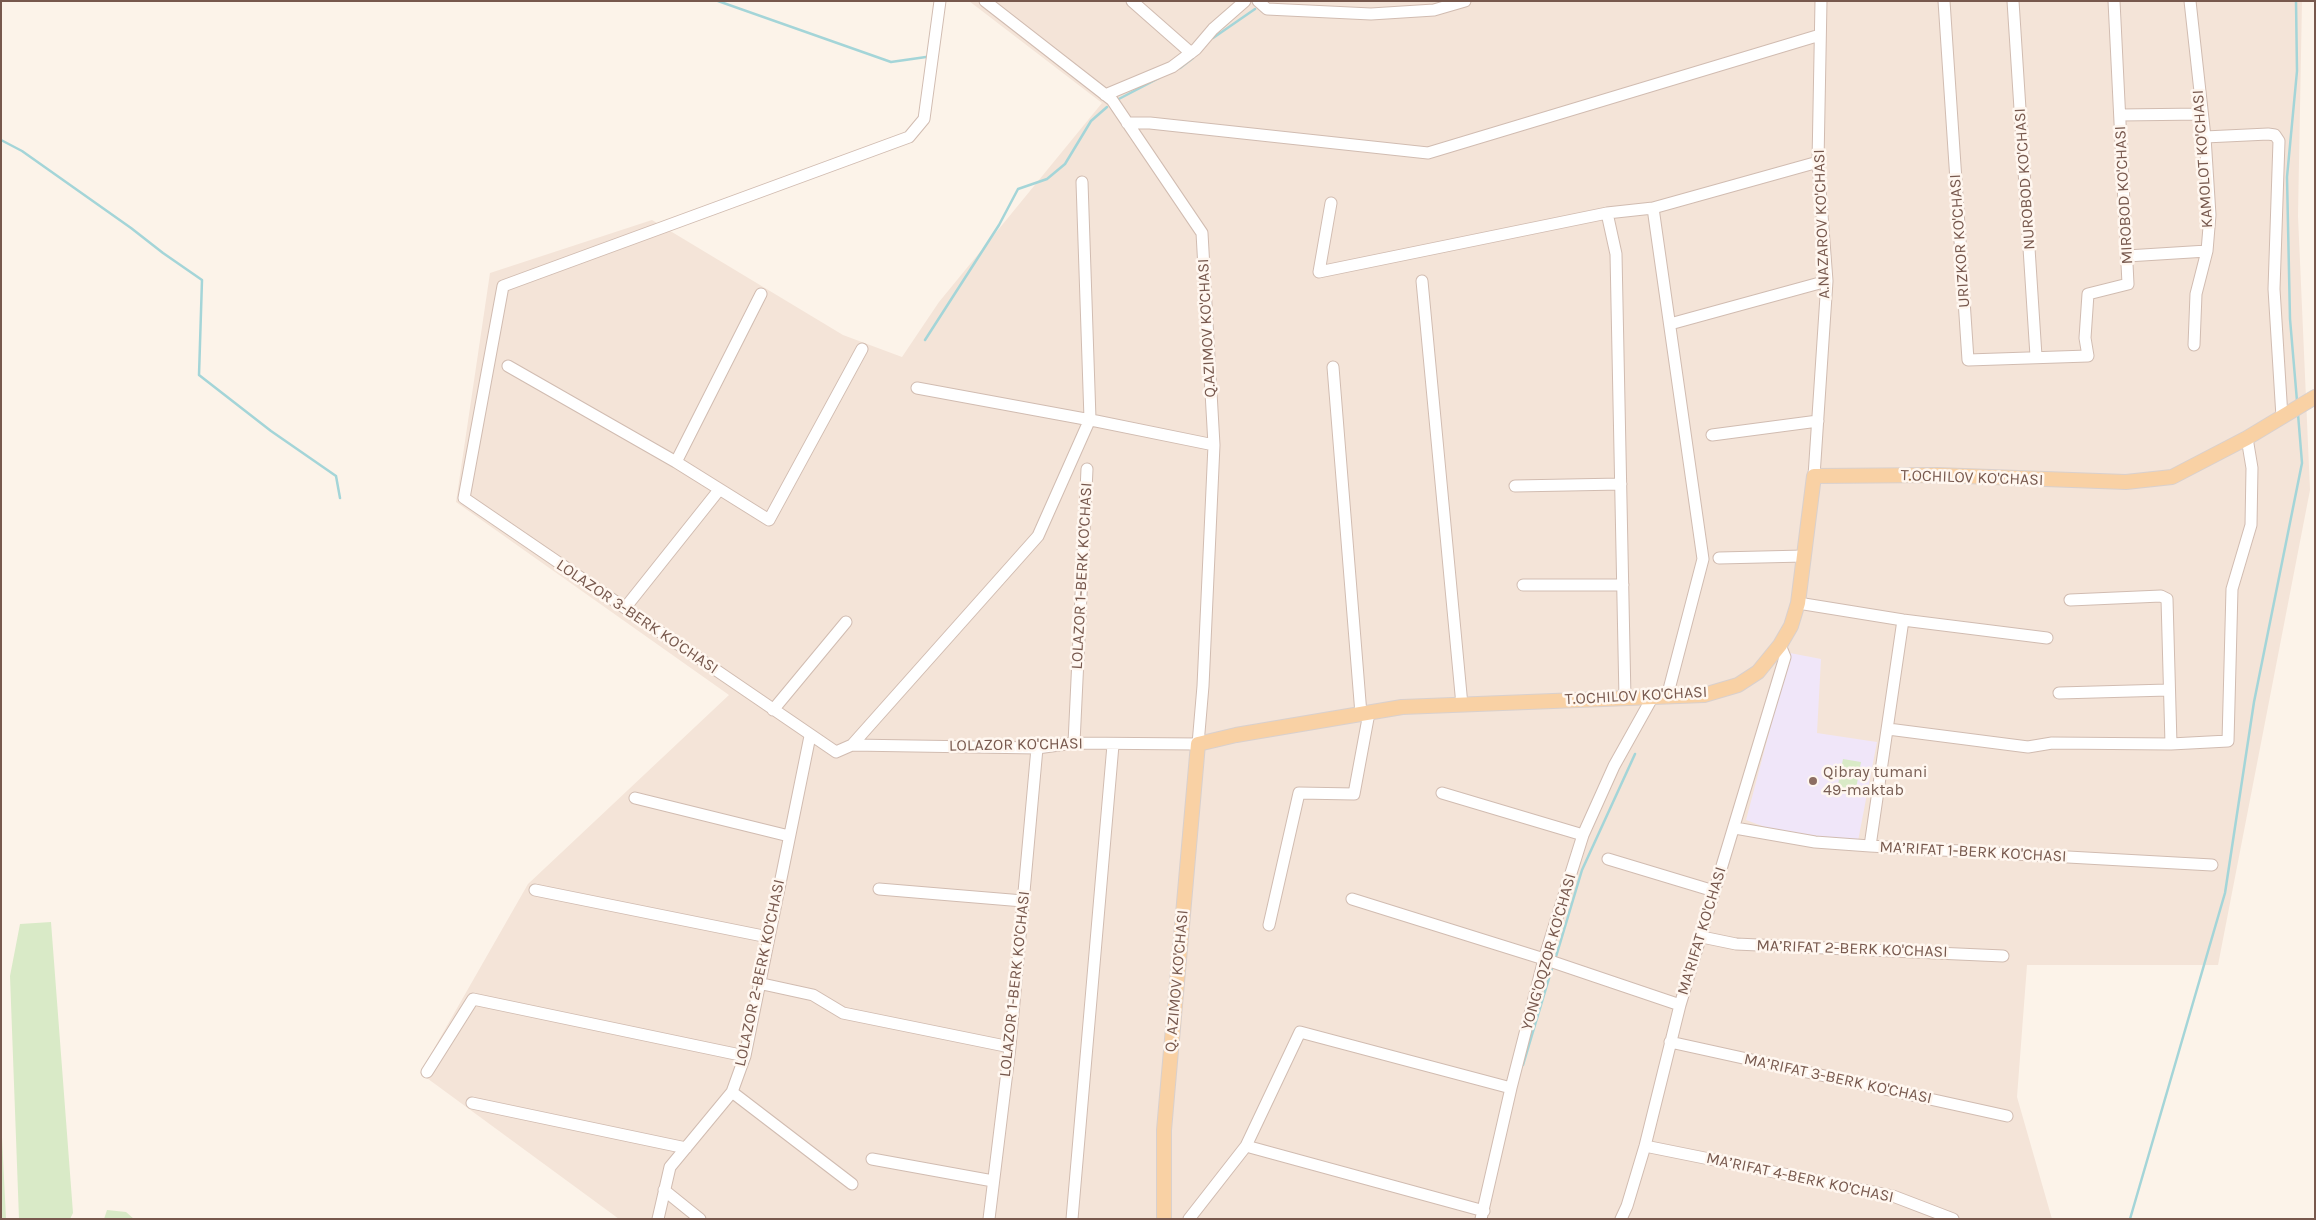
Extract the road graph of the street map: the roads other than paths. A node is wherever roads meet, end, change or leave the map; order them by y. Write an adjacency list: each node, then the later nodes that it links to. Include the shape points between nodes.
1 (940, 1): 55 (street, LOLAZOR 3-BERK KO'CHASI, via 924,119 910,137 503,286 464,498)
2 (1132, 1): 13 (street)
3 (1245, 1): 13 (street)
4 (1258, 1): 5 (street, via 1268,9 1371,14 1434,10)
5 (1465, 1)
6 (1820, 1): 12 (street, A.NAZAROV KO'CHASI)
7 (1944, 1): 32 (street, URIZKOR KO'CHASI, via 1968,360)
8 (2013, 1): 32 (street, NUROBOD KO'CHASI)
9 (2114, 1): 16 (street, MIROBOD KO'CHASI)
10 (2190, 1): 15 (street, KAMOLOT KO'CHASI)
11 (991, 3): 14 (street, Q.AZIMOV KO'CHASI)
12 (1820, 35): 17 (street, via 1428,153 1150,123); 19 (street, A.NAZAROV KO'CHASI)
13 (1191, 53): 14 (street, via 1172,67)
14 (1105, 94): 17 (street, Q.AZIMOV KO'CHASI)
15 (2202, 114): 16 (street); 18 (street, KAMOLOT KO'CHASI)
16 (2120, 115): 25 (street, MIROBOD KO'CHASI)
17 (1127, 124): 42 (street, Q.AZIMOV KO'CHASI, via 1202,233)
18 (2205, 136): 24 (street, KAMOLOT KO'CHASI, via 2210,215); 37 (street, via 2268,134 2280,141 2274,290)
19 (1818, 162): 22 (street); 27 (street, A.NAZAROV KO'CHASI)
20 (1082, 182): 38 (street)
21 (1331, 203): 23 (street, via 1319,272)
22 (1653, 208): 23 (street); 29 (street)
23 (1607, 213): 46 (street, via 1616,254)
24 (2207, 251): 25 (street); 30 (street, KAMOLOT KO'CHASI, via 2196,294)
25 (2127, 256): 33 (street, MIROBOD KO'CHASI, via 2128,284 2088,294 2085,338)
26 (1422, 281): 65 (street)
27 (1827, 281): 29 (street); 39 (street, A.NAZAROV KO'CHASI)
28 (761, 294): 43 (street)
29 (1670, 324): 62 (street, via 1703,559)
30 (2194, 345)
31 (862, 349): 48 (street, via 769,520)
32 (2036, 356): 33 (street, URIZKOR KO'CHASI)
33 (2088, 356)
34 (508, 366): 43 (street)
35 (1334, 368): 67 (street)
36 (917, 388): 38 (street)
37 (2298, 408): 41 (main road, T.OCHILOV KO'CHASI)
38 (1090, 419): 42 (street); 73 (street, via 1038,536)
39 (1818, 420): 40 (street); 45 (street, A.NAZAROV KO'CHASI)
40 (1712, 435)
41 (2247, 438): 45 (main road, T.OCHILOV KO'CHASI, via 2172,477 2126,482); 72 (street, via 2252,468 2251,525 2232,589 2228,742)
42 (1214, 445): 71 (street, Q.AZIMOV KO'CHASI)
43 (676, 462): 48 (street)
44 (1087, 469): 70 (street, LOLAZOR 1-BERK KO'CHASI)
45 (1814, 476): 49 (main road, T.OCHILOV KO'CHASI)
46 (1621, 484): 47 (street); 52 (street)
47 (1515, 486)
48 (719, 490): 55 (street)
49 (1804, 556): 50 (street); 54 (main road, T.OCHILOV KO'CHASI)
50 (1719, 558)
51 (1524, 585): 52 (street)
52 (1623, 585): 63 (street)
53 (2070, 600): 60 (street, via 2161,596 2167,599)
54 (1798, 603): 56 (street); 59 (main road, T.OCHILOV KO'CHASI)
55 (625, 608): 66 (street, LOLAZOR 3-BERK KO'CHASI)
56 (1903, 620): 58 (street); 68 (street)
57 (846, 622): 66 (street)
58 (2047, 638)
59 (1780, 646): 62 (main road, T.OCHILOV KO'CHASI, via 1758,672 1738,685 1704,695); 78 (street, MA'RIFAT KO'CHASI, via 1785,657)
60 (2168, 690): 61 (street); 72 (street)
61 (2059, 693)
62 (1667, 697): 64 (main road, T.OCHILOV KO'CHASI)
63 (1625, 698): 64 (main road, T.OCHILOV KO'CHASI); 65 (main road, T.OCHILOV KO'CHASI)
64 (1652, 698): 79 (street, YONG'OQZOR KO'CHASI, via 1614,766)
65 (1462, 705): 67 (main road, T.OCHILOV KO'CHASI, via 1402,707)
66 (773, 710): 69 (street, LOLAZOR 3-BERK KO'CHASI)
67 (1365, 713): 71 (main road, T.OCHILOV KO'CHASI); 89 (street, via 1354,794 1299,793)
68 (1888, 729): 72 (street, via 2028,747 2052,743); 81 (street)
69 (810, 736): 73 (street, LOLAZOR KO'CHASI, via 836,752); 80 (street, LOLAZOR 2-BERK KO'CHASI)
70 (1074, 744): 74 (street, LOLAZOR KO'CHASI); 75 (street, LOLAZOR KO'CHASI)
71 (1198, 744): 74 (street, LOLAZOR KO'CHASI); 116 (main road, Q. AZIMOV KO'CHASI, via 1164,1130)
72 (2170, 744)
73 (852, 745): 75 (street, LOLAZOR KO'CHASI)
74 (1113, 745): 115 (street)
75 (1037, 748): 88 (street, LOLAZOR 1-BERK KO'CHASI)
76 (1442, 793): 79 (street)
77 (635, 798): 80 (street)
78 (1735, 828): 81 (street, MA’RIFAT 1-BERK KO'CHASI, via 1814,842); 86 (street, MA'RIFAT KO'CHASI)
79 (1584, 835): 93 (street, YONG'OQZOR KO'CHASI)
80 (790, 836): 91 (street, LOLAZOR 2-BERK KO'CHASI)
81 (1870, 846): 83 (street, MA’RIFAT 1-BERK KO'CHASI)
82 (1608, 859): 86 (street)
83 (2212, 865)
84 (879, 889): 88 (street)
85 (535, 890): 91 (street)
86 (1714, 891): 90 (street, MA'RIFAT KO'CHASI)
87 (1352, 899): 93 (street)
88 (1023, 901): 97 (street, LOLAZOR 1-BERK KO'CHASI)
89 (1269, 925)
90 (1702, 937): 92 (street, MA’RIFAT 2-BERK KO'CHASI, via 1736,944); 95 (street, MA'RIFAT KO'CHASI)
91 (768, 938): 94 (street, LOLAZOR 2-BERK KO'CHASI)
92 (2003, 956)
93 (1544, 959): 95 (street); 100 (street, YONG'OQZOR KO'CHASI)
94 (758, 983): 97 (street, via 813,995 843,1013); 98 (street, LOLAZOR 2-BERK KO'CHASI)
95 (1680, 1005): 96 (street, MA'RIFAT KO'CHASI)
96 (1670, 1042): 103 (street, MA’RIFAT 3-BERK KO'CHASI); 105 (street, MA'RIFAT KO'CHASI)
97 (1010, 1047): 108 (street, LOLAZOR 1-BERK KO'CHASI)
98 (745, 1056): 99 (street, via 473,999); 101 (street, LOLAZOR 2-BERK KO'CHASI)
99 (427, 1072)
100 (1511, 1088): 104 (street, via 1300,1032); 111 (street, YONG'OQZOR KO'CHASI)
101 (732, 1092): 106 (street, LOLAZOR 2-BERK KO'CHASI); 109 (street)
102 (472, 1103): 106 (street)
103 (2008, 1116)
104 (1246, 1146): 111 (street); 117 (street)
105 (1645, 1146): 118 (street, MA'RIFAT KO'CHASI); 119 (street, MA’RIFAT 4-BERK KO'CHASI, via 1893,1196)
106 (686, 1148): 110 (street, LOLAZOR 2-BERK KO'CHASI, via 670,1167)
107 (872, 1159): 108 (street)
108 (993, 1180): 114 (street, LOLAZOR 1-BERK KO'CHASI)
109 (852, 1184)
110 (664, 1190): 112 (street, LOLAZOR 2-BERK KO'CHASI); 113 (street)
111 (1483, 1215)
112 (658, 1219)
113 (700, 1219)
114 (989, 1219)
115 (1072, 1219)
116 (1164, 1219)
117 (1189, 1219)
118 (1621, 1219)
119 (1953, 1219)

